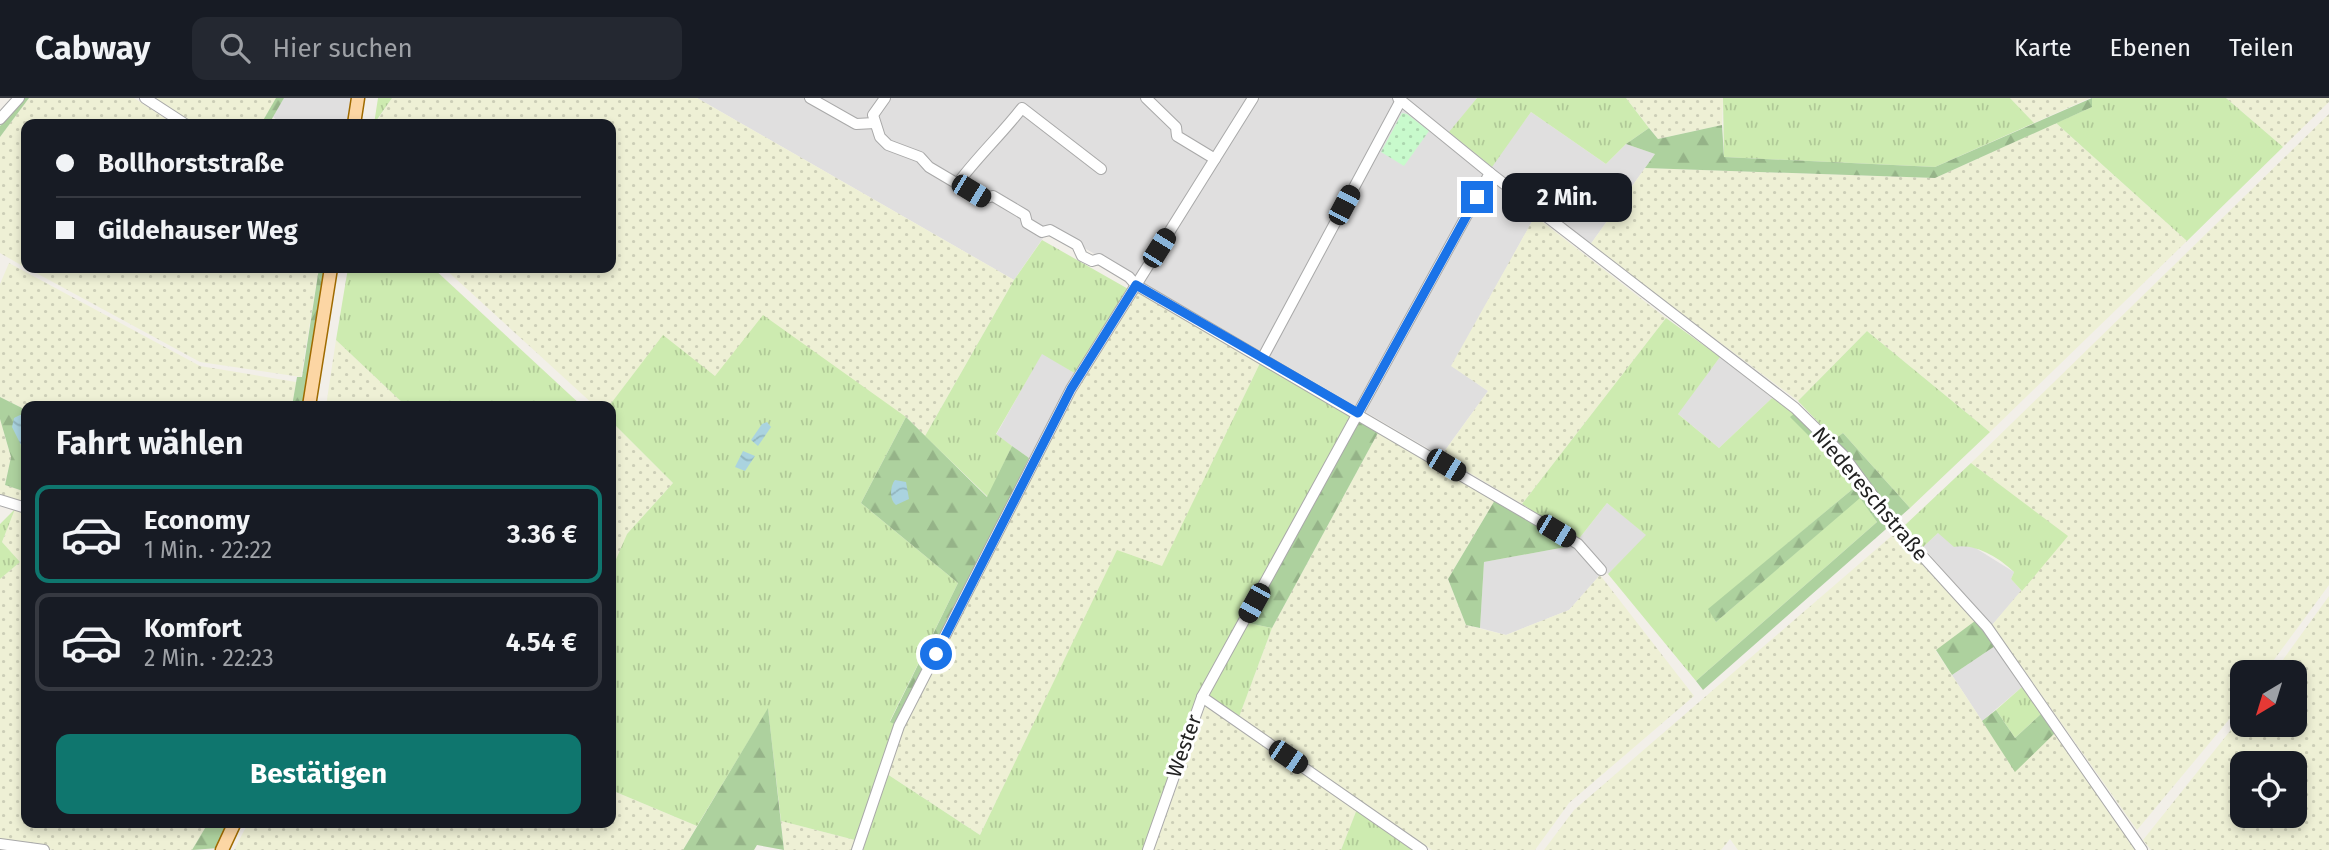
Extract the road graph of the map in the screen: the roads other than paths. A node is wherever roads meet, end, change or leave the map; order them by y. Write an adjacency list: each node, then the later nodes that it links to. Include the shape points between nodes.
1 (19, 98): 9 (street)
2 (145, 98): 10 (street)
3 (358, 98): 11 (main road)
4 (810, 98): 12 (street, via 856,124)
5 (885, 98): 12 (street, via 873,115)
6 (1146, 98): 13 (street, via 1176,127 1177,136)
7 (1253, 98): 13 (street)
8 (1400, 99): 15 (street, Niedereschstraße); 19 (street)
9 (0, 119)
10 (177, 119)
11 (355, 119)
12 (875, 123): 16 (street, via 888,145 920,157)
13 (1215, 159): 18 (street)
14 (1101, 169): 16 (street, via 1022,108)
15 (1490, 173): 21 (street); 33 (street, Niedereschstraße, via 1795,408 1843,455 1896,527 1987,627)
16 (958, 183): 18 (street, via 983,199 993,196 1025,215 1027,223 1077,245 1082,256 1099,259)
17 (330, 273): 20 (main road)
18 (1136, 285): 19 (street); 30 (street, via 1071,389 900,726)
19 (1263, 357): 21 (street)
20 (310, 401)
21 (1358, 413): 24 (street, via 1578,544); 25 (street)
22 (0, 500): 23 (street)
23 (21, 506)
24 (1601, 570)
25 (1202, 697): 31 (street, Wester); 32 (street, Wester)
26 (232, 828): 29 (main road)
27 (0, 844): 28 (street)
28 (44, 850)
29 (222, 850)
30 (857, 850)
31 (1148, 850)
32 (1422, 850)
33 (2142, 850)

